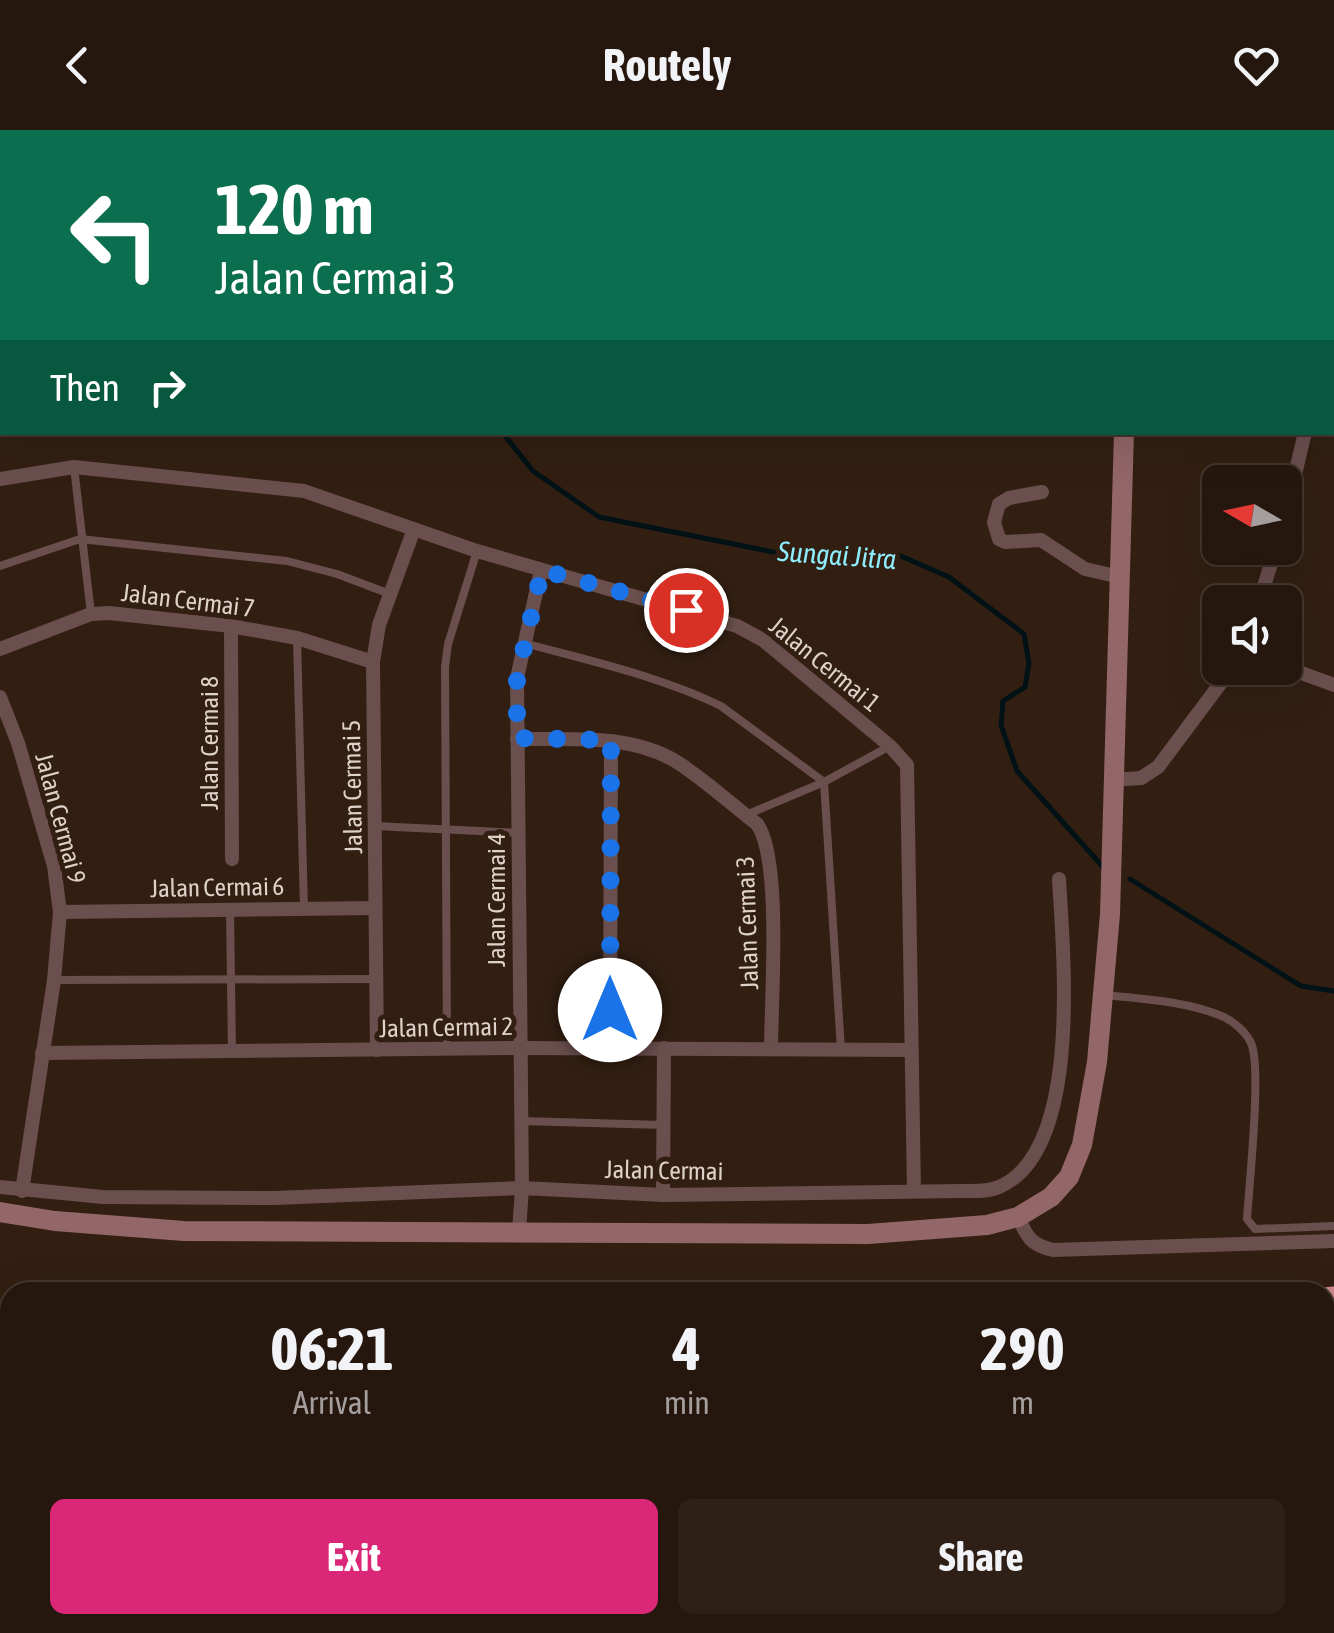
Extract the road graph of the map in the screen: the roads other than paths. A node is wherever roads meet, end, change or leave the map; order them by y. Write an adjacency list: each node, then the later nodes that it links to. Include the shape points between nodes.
1 (1124, 435): 12 (street)
2 (1304, 435): 3 (street)
3 (1297, 465)
4 (74, 467): 5 (street, Jalan Cermai 1); 7 (street, Jalan Cermai 1, via 286,488); 8 (lane)
5 (0, 478)
6 (1042, 492): 12 (street, via 999,504 999,539 1041,540 1085,569)
7 (414, 530): 9 (street, Jalan Cermai 1); 13 (street, Jalan Cermai 5)
8 (80, 539): 10 (lane); 13 (lane, via 287,561); 14 (lane)
9 (478, 551): 11 (street, Jalan Cermai 1); 31 (lane, via 448,644)
10 (0, 566)
11 (542, 570): 17 (street, Jalan Cermai 4); 26 (street, Jalan Cermai 1, via 747,630)
12 (1120, 577): 27 (street)
13 (390, 594): 19 (street, Jalan Cermai 5)
14 (91, 614): 15 (street, Jalan Cermai 7); 18 (street, Jalan Cermai 7)
15 (231, 626): 16 (street, Jalan Cermai 7); 33 (street, Jalan Cermai 8)
16 (297, 638): 19 (street, Jalan Cermai 7); 36 (lane)
17 (524, 643): 24 (street, Jalan Cermai 4); 28 (lane, via 675,685 721,706)
18 (0, 649)
19 (373, 662): 30 (street, Jalan Cermai 5)
20 (1302, 674): 22 (street)
21 (1219, 685): 27 (street, via 1158,767 1140,778)
22 (1334, 686)
23 (0, 697): 38 (street, Jalan Cermai 9, via 54,866)
24 (517, 738): 25 (street, Jalan Cermai 3); 32 (street, Jalan Cermai 4)
25 (611, 740): 29 (street, Jalan Cermai 3, via 676,761); 44 (street)
26 (890, 746): 28 (lane); 50 (street, Jalan Cermai 1, via 907,766 909,780)
27 (1112, 780): 42 (street)
28 (824, 782): 29 (lane); 49 (lane)
29 (746, 815): 47 (street, Jalan Cermai 3, via 768,846)
30 (374, 826): 31 (lane); 35 (street, Jalan Cermai 5)
31 (444, 828): 32 (lane); 46 (lane)
32 (519, 833): 43 (street, Jalan Cermai 4)
33 (232, 859)
34 (1059, 879): 58 (street, Jalan Cermai, via 1061,1062 1044,1140 1018,1175 998,1188)
35 (376, 908): 36 (street, Jalan Cermai 6); 39 (street, Jalan Cermai 5)
36 (304, 909): 37 (street, Jalan Cermai 6)
37 (230, 910): 38 (street, Jalan Cermai 6); 41 (lane)
38 (60, 912): 40 (street, Jalan Cermai 9)
39 (376, 979): 41 (lane); 48 (street, Jalan Cermai 5)
40 (54, 980): 41 (lane); 52 (street, Jalan Cermai 9)
41 (230, 980): 51 (lane)
42 (1103, 995): 61 (street, via 1082,1145 1051,1197); 62 (lane, via 1197,1009 1244,1032 1255,1072 1247,1220 1254,1229)
43 (518, 1048): 44 (street, Jalan Cermai 2); 46 (street, Jalan Cermai 2); 53 (street, Jalan Cermai 4)
44 (610, 1048): 45 (street, Jalan Cermai 2)
45 (664, 1048): 47 (street, Jalan Cermai 2); 54 (street)
46 (447, 1049): 48 (street, Jalan Cermai 2)
47 (771, 1049): 49 (street, Jalan Cermai 2)
48 (377, 1050): 51 (street, Jalan Cermai 2)
49 (841, 1050): 50 (street, Jalan Cermai 2)
50 (911, 1050): 58 (street, Jalan Cermai 1)
51 (232, 1053): 52 (street, Jalan Cermai 2)
52 (42, 1054): 57 (street, Jalan Cermai 9)
53 (521, 1121): 54 (lane); 56 (street, Jalan Cermai 4)
54 (664, 1125): 59 (street)
55 (0, 1187): 57 (street, Jalan Cermai)
56 (522, 1188): 57 (street, Jalan Cermai, via 274,1198); 59 (street, Jalan Cermai); 63 (street, Jalan Cermai 4)
57 (22, 1191)
58 (914, 1191): 59 (street, Jalan Cermai)
59 (663, 1195)
60 (0, 1212): 63 (street, via 184,1231)
61 (1018, 1217): 63 (street, via 950,1230 868,1234); 64 (street, via 1028,1239 1053,1250)
62 (1334, 1226)
63 (519, 1232)
64 (1334, 1240)

